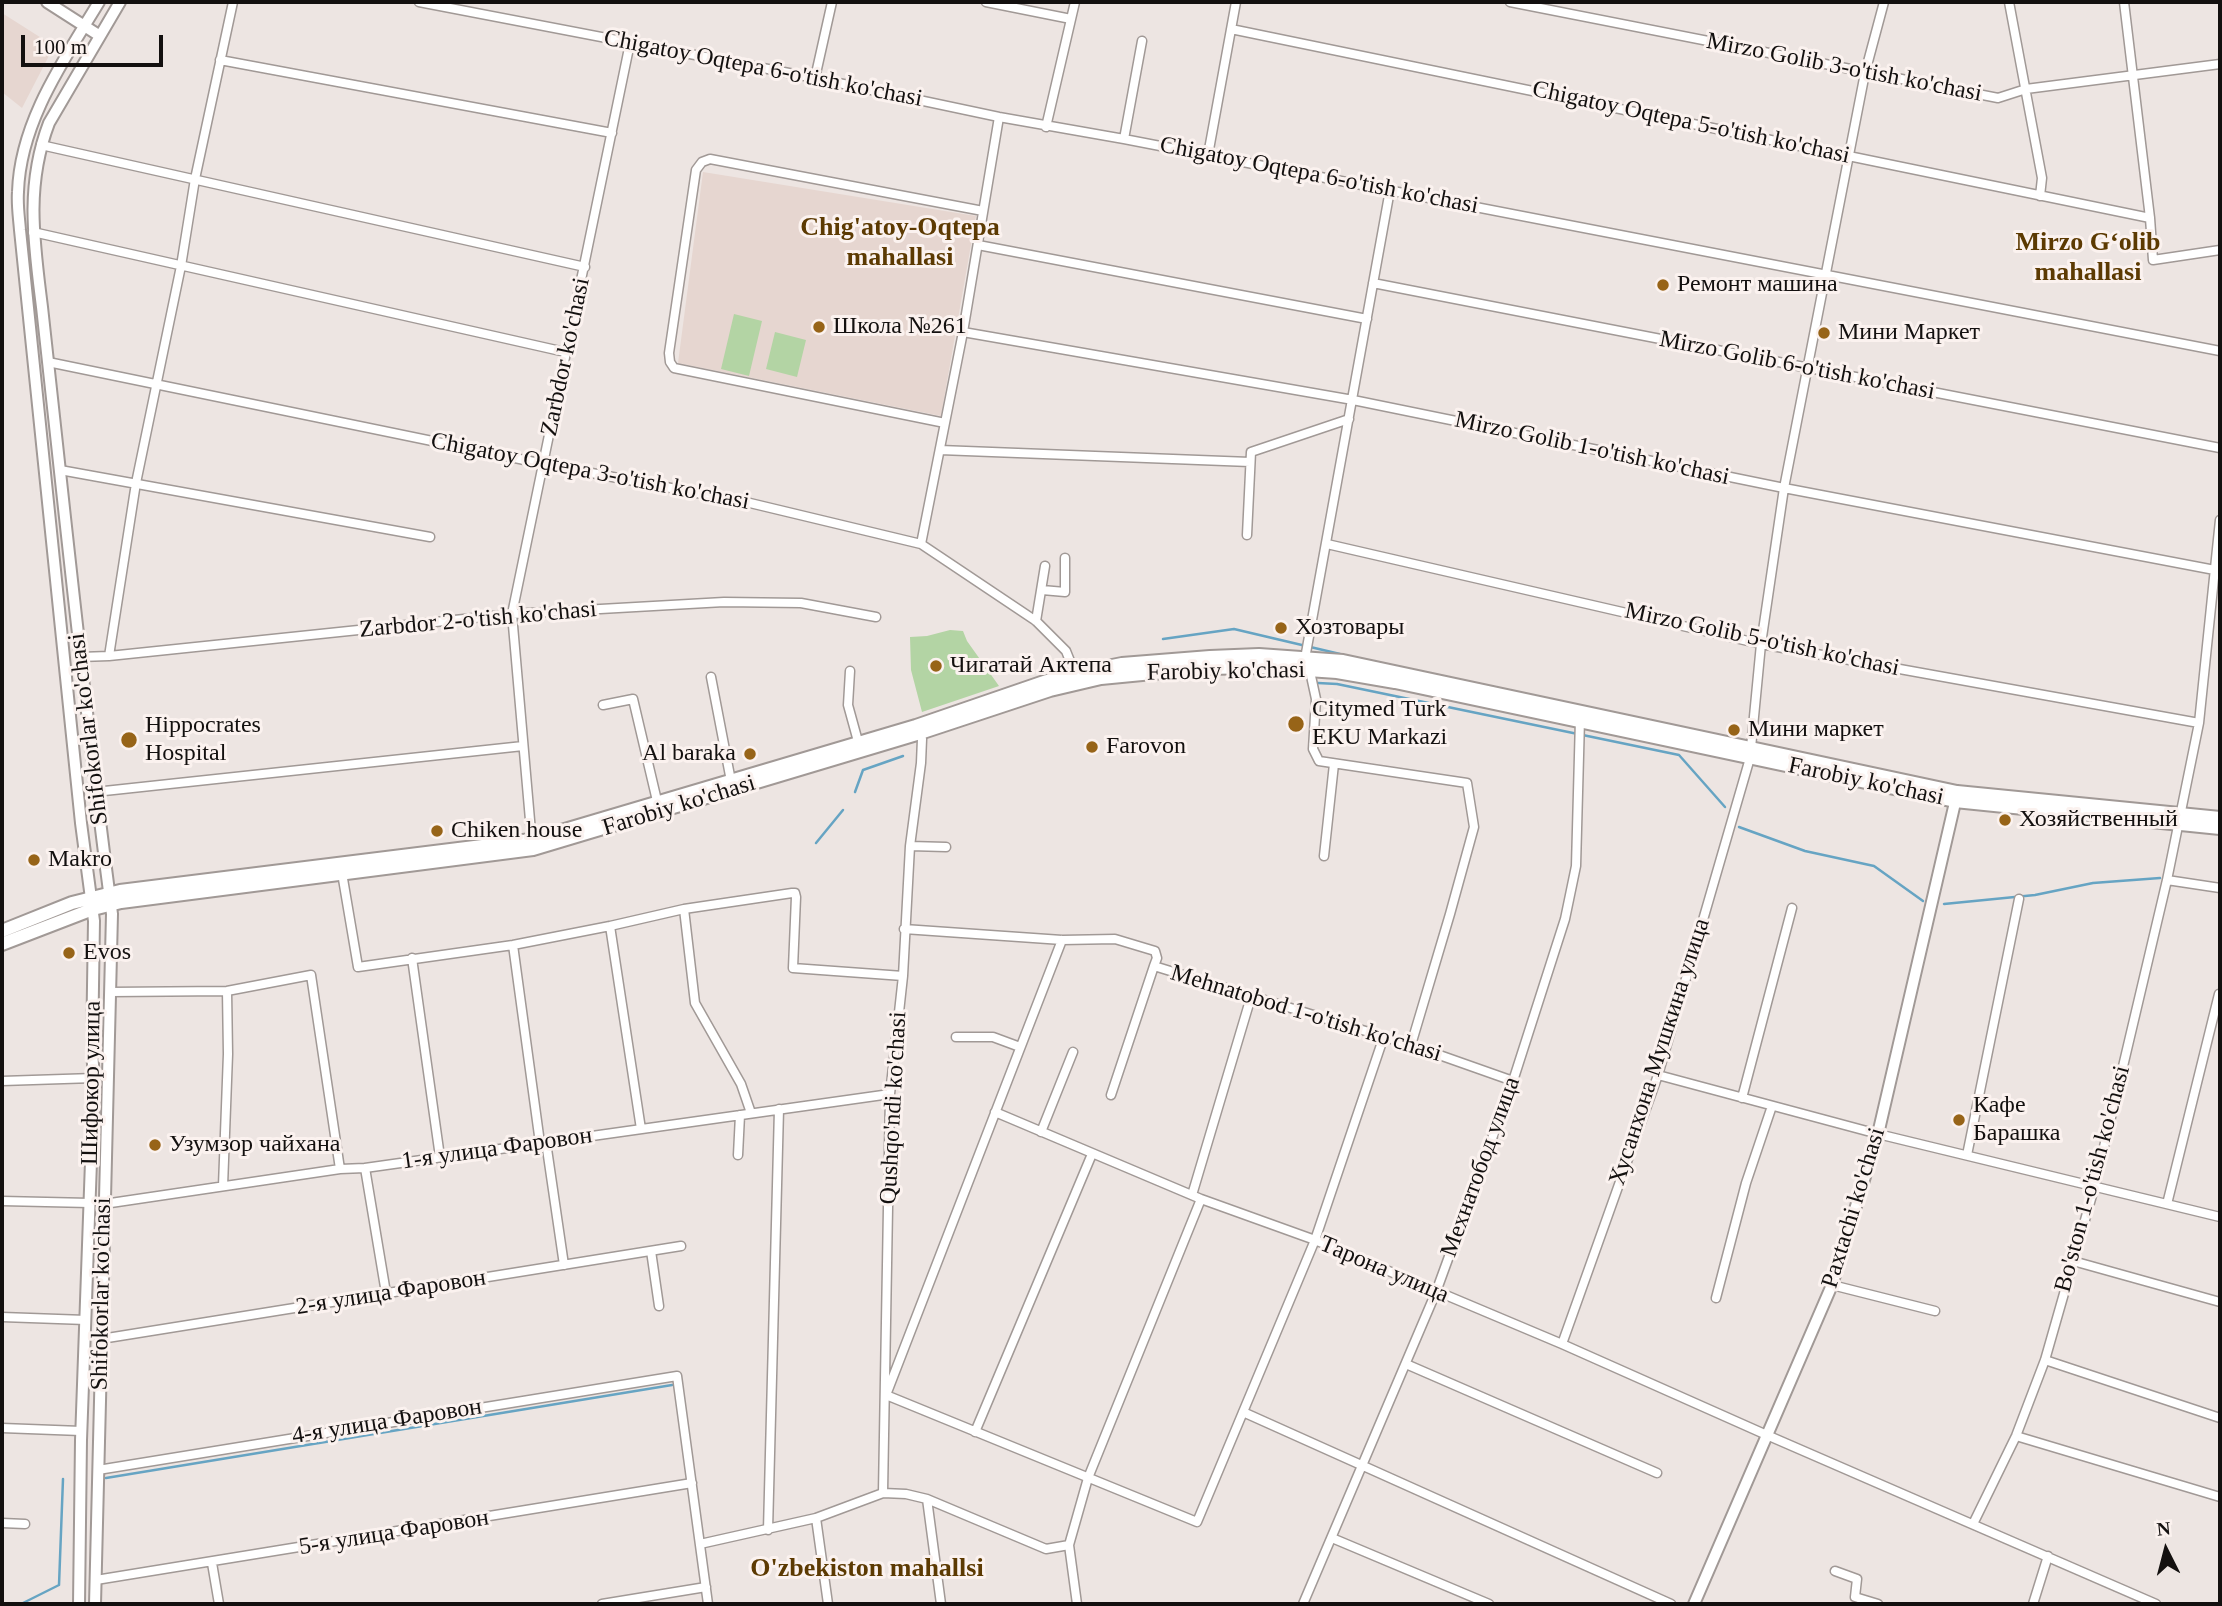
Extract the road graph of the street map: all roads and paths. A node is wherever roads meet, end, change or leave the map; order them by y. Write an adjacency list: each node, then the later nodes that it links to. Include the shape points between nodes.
1 (47, 2): 16 (main road)
2 (120, 2): 14 (main road, Shifokorlar ko'chasi)
3 (233, 2): 21 (street)
4 (419, 2): 20 (street, Chigatoy Oqtepa 6-o'tish ko'chasi)
5 (832, 2): 25 (street)
6 (986, 2): 15 (street)
7 (1074, 2): 15 (street)
8 (1236, 2): 17 (street)
9 (1510, 2): 23 (street, Mirzo Golib 3-o'tish ko'chasi)
10 (1884, 2): 23 (street, Хусанхона Мушкина улица)
11 (2010, 2): 26 (street)
12 (2124, 2): 24 (street)
13 (95, 3): 14 (main road); 16 (main road, Shifokorlar ko'chasi)
14 (112, 15): 18 (main road, Shifokorlar ko'chasi)
15 (1071, 19): 28 (street)
16 (85, 26): 18 (main road); 97 (main road, Shifokorlar ko'chasi, via 32,122 18,192)
17 (1231, 29): 32 (street); 33 (street, Chigatoy Oqtepa 5-o'tish ko'chasi)
18 (100, 36): 31 (main road, Shifokorlar ko'chasi)
19 (1142, 41): 30 (street)
20 (630, 43): 25 (street, Chigatoy Oqtepa 6-o'tish ko'chasi); 29 (street, Zarbdor ko'chasi)
21 (220, 60): 29 (street); 34 (street)
22 (2220, 64): 24 (street, Mirzo Golib 3-o'tish ko'chasi)
23 (1865, 73): 26 (street, Mirzo Golib 3-o'tish ko'chasi, via 1998,98); 33 (street, Хусанхона Мушкина улица)
24 (2132, 75): 26 (street, Mirzo Golib 3-o'tish ko'chasi); 38 (street)
25 (815, 78): 27 (street, Chigatoy Oqtepa 6-o'tish ko'chasi)
26 (2026, 89): 36 (street, via 2042,178)
27 (999, 117): 28 (street, Chigatoy Oqtepa 6-o'tish ko'chasi); 37 (street)
28 (1046, 127): 30 (street, Chigatoy Oqtepa 6-o'tish ko'chasi)
29 (612, 133): 43 (street, Zarbdor ko'chasi)
30 (1124, 139): 32 (street, Chigatoy Oqtepa 6-o'tish ko'chasi)
31 (41, 145): 34 (street); 39 (main road, Shifokorlar ko'chasi, via 33,193)
32 (1208, 155): 35 (street, Chigatoy Oqtepa 6-o'tish ko'chasi)
33 (1849, 156): 36 (street, Chigatoy Oqtepa 5-o'tish ko'chasi); 44 (street, Хусанхона Мушкина улица)
34 (195, 180): 42 (street); 43 (street)
35 (1390, 190): 44 (street, Chigatoy Oqtepa 6-o'tish ko'chasi); 45 (street)
36 (2040, 196): 38 (street, Chigatoy Oqtepa 5-o'tish ko'chasi)
37 (983, 211): 40 (street); 55 (street, via 710,159 696,170 668,353 674,368)
38 (2150, 218): 41 (street, via 2153,260)
39 (33, 232): 42 (street); 50 (main road, Shifokorlar ko'chasi)
40 (978, 245): 46 (street); 47 (street)
41 (2220, 250)
42 (181, 266): 49 (street); 52 (street)
43 (585, 267): 49 (street, Zarbdor ko'chasi)
44 (1825, 275): 48 (street, Chigatoy Oqtepa 6-o'tish ko'chasi); 51 (street, Хусанхона Мушкина улица)
45 (1373, 283): 46 (street); 51 (street, Mirzo Golib 6-o'tish ko'chasi)
46 (1367, 319): 53 (street)
47 (963, 332): 53 (street, Mirzo Golib 1-o'tish ko'chasi); 55 (street)
48 (2220, 351)
49 (565, 352): 59 (street, Zarbdor ko'chasi)
50 (48, 362): 52 (street, Chigatoy Oqtepa 3-o'tish ko'chasi); 60 (main road, Shifokorlar ko'chasi)
51 (1807, 368): 56 (street, Mirzo Golib 6-o'tish ko'chasi); 62 (street, Хусанхона Мушкина улица)
52 (157, 385): 59 (street, Chigatoy Oqtepa 3-o'tish ko'chasi); 61 (street)
53 (1353, 400): 54 (street); 62 (street, Mirzo Golib 1-o'tish ko'chasi)
54 (1349, 419): 58 (street, via 1253,450); 67 (street)
55 (945, 423): 57 (street)
56 (2220, 448)
57 (940, 450): 58 (street); 66 (street)
58 (1250, 462): 64 (street)
59 (544, 464): 66 (street, Chigatoy Oqtepa 3-o'tish ko'chasi, via 750,503); 72 (street, Zarbdor ko'chasi)
60 (60, 470): 61 (street); 77 (main road, Shifokorlar ko'chasi)
61 (136, 483): 65 (street); 76 (street)
62 (1784, 488): 70 (street, Mirzo Golib 1-o'tish ko'chasi); 75 (street, Хусанхона Мушкина улица)
63 (2220, 520): 70 (street, Bo'ston 1-o'tish ko'chasi)
64 (1247, 535)
65 (429, 537)
66 (921, 544): 74 (street, Chigatoy Oqtepa 3-o'tish ko'chasi)
67 (1327, 544): 75 (street, Mirzo Golib 5-o'tish ko'chasi); 78 (street, via 1307,645)
68 (1065, 558): 71 (street, via 1065,592)
69 (1045, 566): 71 (street)
70 (2217, 570): 84 (street, Bo'ston 1-o'tish ko'chasi)
71 (1042, 590): 74 (street)
72 (512, 614): 73 (street, Zarbdor 2-o'tish ko'chasi, via 786,601); 76 (street, Zarbdor 2-o'tish ko'chasi); 86 (street, Zarbdor ko'chasi)
73 (876, 617)
74 (1036, 621): 81 (street, Chigatoy Oqtepa 3-o'tish ko'chasi, via 1066,651)
75 (1761, 644): 84 (street, Mirzo Golib 5-o'tish ko'chasi); 88 (street, Хусанхона Мушкина улица)
76 (109, 656): 77 (street, Zarbdor 2-o'tish ko'chasi)
77 (80, 657): 91 (main road, Shifokorlar ko'chasi)
78 (1309, 668): 81 (main road, Farobiy ko'chasi, via 1259,655 1199,657 1122,664); 83 (main road, Farobiy ko'chasi, via 1343,661); 89 (street, via 1315,699 1313,749 1319,761)
79 (850, 671): 87 (street, via 848,705)
80 (711, 677): 90 (street)
81 (1077, 678): 85 (main road, Farobiy ko'chasi)
82 (603, 705): 93 (street, via 633,699)
83 (1579, 715): 88 (main road, Farobiy ko'chasi); 132 (street, Мехнатобод улица, via 1576,866 1565,919)
84 (2199, 723): 95 (street, Bo'ston 1-o'tish ko'chasi)
85 (918, 729): 87 (main road, Farobiy ko'chasi); 100 (street, Qushqo'ndi ko'chasi, via 922,739)
86 (523, 746): 91 (street); 99 (street, Zarbdor ko'chasi)
87 (859, 747): 90 (main road, Farobiy ko'chasi); 93 (main road, Farobiy ko'chasi)
88 (1751, 752): 92 (main road, Farobiy ko'chasi); 129 (street, Хусанхона Мушкина улица)
89 (1334, 764): 102 (street); 126 (street, via 1467,783 1474,827)
90 (731, 781): 93 (main road, Farobiy ko'chasi)
91 (95, 792): 96 (main road, Shifokorlar ko'chasi)
92 (1956, 797): 95 (main road, Farobiy ko'chasi); 143 (main road, Paxtachi ko'chasi)
93 (659, 808): 99 (main road, Farobiy ko'chasi)
94 (2220, 818): 95 (main road, Farobiy ko'chasi)
95 (2180, 819): 98 (main road, Farobiy ko'chasi); 104 (street, Bo'ston 1-o'tish ko'chasi)
96 (99, 821): 97 (main road); 106 (main road, Shifokorlar ko'chasi)
97 (81, 823): 108 (main road, Shifokorlar ko'chasi)
98 (2220, 828)
99 (532, 845): 103 (main road, Farobiy ko'chasi); 106 (main road, Farobiy ko'chasi)
100 (910, 846): 101 (street); 112 (street, Qushqo'ndi ko'chasi)
101 (947, 847)
102 (1324, 856)
103 (342, 873): 106 (main road, Farobiy ko'chasi); 117 (street, via 358,967)
104 (2167, 880): 105 (street); 151 (street, Bo'ston 1-o'tish ko'chasi)
105 (2220, 888)
106 (110, 899): 108 (main road, Farobiy ko'chasi); 121 (main road, Shifokorlar ko'chasi)
107 (2019, 899): 147 (street)
108 (92, 903): 113 (main road, Farobiy ko'chasi); 115 (main road, Farobiy ko'chasi); 130 (main road, Шифокор улица)
109 (1792, 908): 135 (street)
110 (684, 909): 111 (street); 119 (street, via 795,893 793,968); 139 (street, via 695,1003 741,1084)
111 (610, 926): 116 (street); 141 (street)
112 (904, 929): 114 (street, Mehnatobod 1-o'tish ko'chasi); 119 (street, Qushqo'ndi ko'chasi)
113 (2, 930)
114 (1062, 940): 118 (street, Mehnatobod 1-o'tish ko'chasi, via 1128,942 1155,951); 127 (street)
115 (2, 944)
116 (513, 944): 117 (street); 144 (street)
117 (412, 958): 148 (street)
118 (1154, 967): 123 (street, Mehnatobod 1-o'tish ko'chasi); 134 (street)
119 (903, 976): 133 (street, Qushqo'ndi ko'chasi)
120 (227, 991): 121 (street); 150 (street, via 310,975); 152 (street)
121 (110, 992): 157 (main road, Shifokorlar ko'chasi)
122 (2220, 994): 158 (street)
123 (1251, 997): 124 (street, Mehnatobod 1-o'tish ko'chasi); 153 (street)
124 (1384, 1036): 126 (street, Mehnatobod 1-o'tish ko'chasi); 160 (street)
125 (956, 1037): 127 (street, via 993,1037)
126 (1410, 1045): 132 (street, Mehnatobod 1-o'tish ko'chasi)
127 (1020, 1047): 138 (street)
128 (1073, 1052): 142 (street)
129 (1658, 1075): 135 (street); 175 (street, Хусанхона Мушкина улица)
130 (94, 1078): 131 (street); 156 (main road, Шифокор улица)
131 (2, 1081)
132 (1513, 1081): 166 (street, Мехнатобод улица)
133 (891, 1094): 137 (street, 1-я улица Фаровон); 178 (street, Qushqo'ndi ko'chasi)
134 (1111, 1095)
135 (1742, 1098): 136 (street)
136 (1772, 1106): 143 (street); 168 (street)
137 (779, 1110): 139 (street, 1-я улица Фаровон); 199 (street)
138 (995, 1112): 142 (street, Тарона улица); 178 (street)
139 (751, 1113): 140 (street, 1-я улица Фаровон)
140 (740, 1115): 141 (street, 1-я улица Фаровон); 146 (street)
141 (641, 1129): 144 (street, 1-я улица Фаровон)
142 (1041, 1132): 145 (street, Тарона улица)
143 (1878, 1134): 147 (street); 165 (main road, Paxtachi ko'chasi)
144 (543, 1143): 148 (street, 1-я улица Фаровон); 164 (street)
145 (1092, 1154): 153 (street, Тарона улица); 182 (street)
146 (738, 1155)
147 (1967, 1155): 151 (street)
148 (440, 1157): 149 (street, 1-я улица Фаровон)
149 (365, 1168): 150 (street, 1-я улица Фаровон); 167 (street)
150 (340, 1169): 152 (street, 1-я улица Фаровон)
151 (2095, 1185): 158 (street); 163 (street, Bo'ston 1-o'tish ko'chasi)
152 (223, 1186): 157 (street, 1-я улица Фаровон)
153 (1192, 1195): 154 (street, Тарона улица)
154 (1201, 1199): 160 (street, Тарона улица); 190 (street)
155 (2, 1201): 156 (street)
156 (90, 1203): 173 (main road, Шифокор улица)
157 (104, 1204): 174 (main road, Shifokorlar ko'chasi)
158 (2167, 1204): 159 (street)
159 (2220, 1217)
160 (1315, 1240): 166 (street, Тарона улица); 179 (street)
161 (681, 1246): 162 (street, 2-я улица Фаровон)
162 (651, 1251): 164 (street, 2-я улица Фаровон); 170 (street)
163 (2073, 1261): 169 (street); 176 (street, Bo'ston 1-o'tish ko'chasi)
164 (564, 1265): 167 (street, 2-я улица Фаровон)
165 (1832, 1285): 171 (street); 184 (main road, Paxtachi ko'chasi)
166 (1436, 1292): 175 (street, Тарона улица); 177 (street, Мехнатобод улица)
167 (386, 1293): 174 (street, 2-я улица Фаровон)
168 (1716, 1298)
169 (2220, 1302)
170 (659, 1306)
171 (1936, 1311)
172 (2, 1317): 173 (street)
173 (86, 1320): 183 (main road, Шифокор улица)
174 (101, 1339): 186 (main road, Shifokorlar ko'chasi)
175 (1562, 1344): 184 (street, Тарона улица)
176 (2046, 1360): 180 (street); 185 (street, Bo'ston 1-o'tish ko'chasi)
177 (1406, 1364): 187 (street, Мехнатобод улица); 189 (street)
178 (886, 1395): 182 (street); 192 (street, Qushqo'ndi ko'chasi)
179 (1243, 1412): 187 (street); 190 (street, via 1197,1522)
180 (2220, 1418)
181 (2, 1428): 183 (street)
182 (975, 1432): 190 (street)
183 (81, 1435): 186 (main road); 208 (main road, Шифокор улица)
184 (1769, 1436): 198 (street, Тарона улица); 219 (main road, Paxtachi ko'chasi)
185 (2017, 1436): 193 (street); 198 (street, Bo'ston 1-o'tish ko'chasi)
186 (99, 1441): 188 (main road, Shifokorlar ko'chasi)
187 (1363, 1466): 200 (street, Мехнатобод улица); 218 (street)
188 (98, 1470): 191 (street, 4-я улица Фаровон, via 677,1376); 206 (main road, Shifokorlar ko'chasi)
189 (1657, 1473)
190 (1088, 1478): 202 (street)
191 (692, 1483): 201 (street); 204 (street, 5-я улица Фаровон)
192 (883, 1493): 194 (street); 195 (street)
193 (2220, 1497)
194 (927, 1499): 202 (street, via 1046,1549); 214 (street)
195 (816, 1518): 199 (street); 213 (street)
196 (2, 1523): 197 (street)
197 (25, 1524)
198 (1973, 1524): 203 (street, Тарона улица)
199 (768, 1530): 201 (street)
200 (1332, 1538): 216 (street, Мехнатобод улица); 217 (street)
201 (700, 1544): 207 (street)
202 (1069, 1545): 215 (street)
203 (2048, 1556): 221 (street); 222 (street, Тарона улица)
204 (212, 1563): 206 (street, 5-я улица Фаровон); 210 (street)
205 (1835, 1571): 220 (street, via 1857,1580 1855,1597)
206 (96, 1580): 209 (main road, Shifokorlar ko'chasi)
207 (706, 1587): 211 (street); 212 (street)
208 (79, 1604)
209 (95, 1604)
210 (219, 1604)
211 (602, 1604)
212 (708, 1604)
213 (828, 1604)
214 (941, 1604)
215 (1077, 1604)
216 (1303, 1604)
217 (1489, 1604)
218 (1671, 1604)
219 (1694, 1604)
220 (1878, 1604)
221 (2033, 1604)
222 (2156, 1604)

